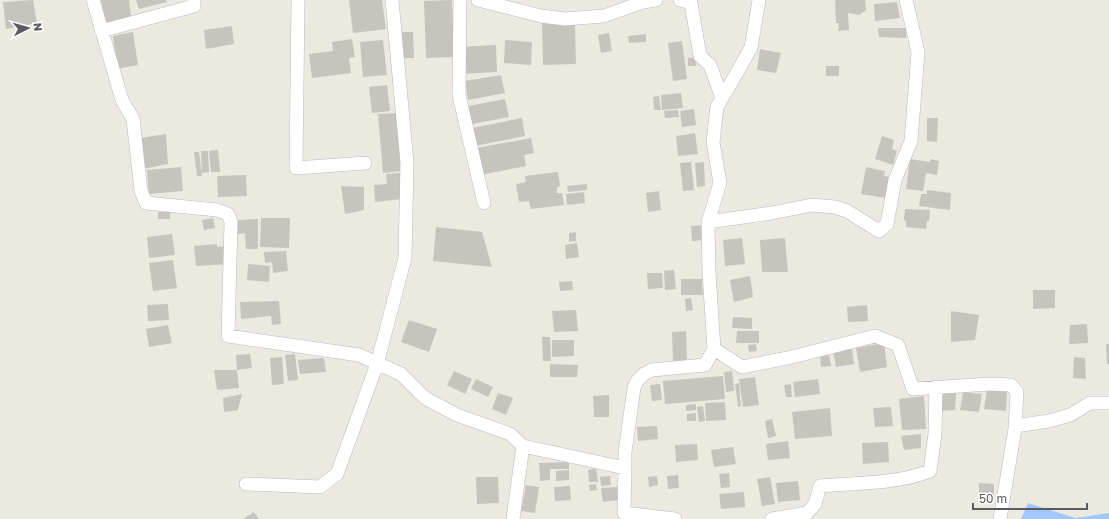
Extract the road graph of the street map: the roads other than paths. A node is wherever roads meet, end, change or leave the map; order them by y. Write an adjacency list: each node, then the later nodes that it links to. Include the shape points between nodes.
1 (93, 0): 12 (street)
2 (194, 0): 11 (street, via 194,6)
3 (298, 0): 14 (street, via 296,168)
4 (392, 0): 18 (street, via 407,163 405,258)
5 (460, 0): 15 (street, via 459,95)
6 (478, 0): 7 (street, via 565,20 604,16)
7 (656, 0)
8 (680, 0): 13 (street, via 691,3 700,56 710,65)
9 (759, 0): 13 (street, via 751,48)
10 (906, 0): 16 (street, via 918,52 911,141 895,180 887,224 879,231 846,211 835,207 812,205)
11 (183, 4): 12 (street)
12 (101, 31): 18 (street, via 122,100 133,119 141,191 146,203 217,210 228,214 231,222 228,336 359,355)
13 (722, 98): 16 (street, via 717,107 713,142 720,182)
14 (365, 163)
15 (484, 203)
16 (708, 222): 17 (street)
17 (714, 349): 19 (street, via 742,367 875,336 898,345 914,389); 23 (street, via 705,365 652,370 637,381)
18 (377, 364): 22 (street, via 401,374 425,398 457,415 510,434); 24 (street, via 337,474 320,487)
19 (936, 387): 21 (street, via 1011,385 1017,392); 28 (street, via 935,434 930,471 892,480 820,486 815,504 807,513)
20 (1109, 403): 21 (street, via 1090,403 1070,415)
21 (1015, 426): 29 (street)
22 (523, 446): 23 (street); 26 (street)
23 (624, 468): 25 (street)
24 (246, 484)
25 (625, 516): 27 (street)
26 (513, 519)
27 (675, 519)
28 (772, 519)
29 (1000, 519)

